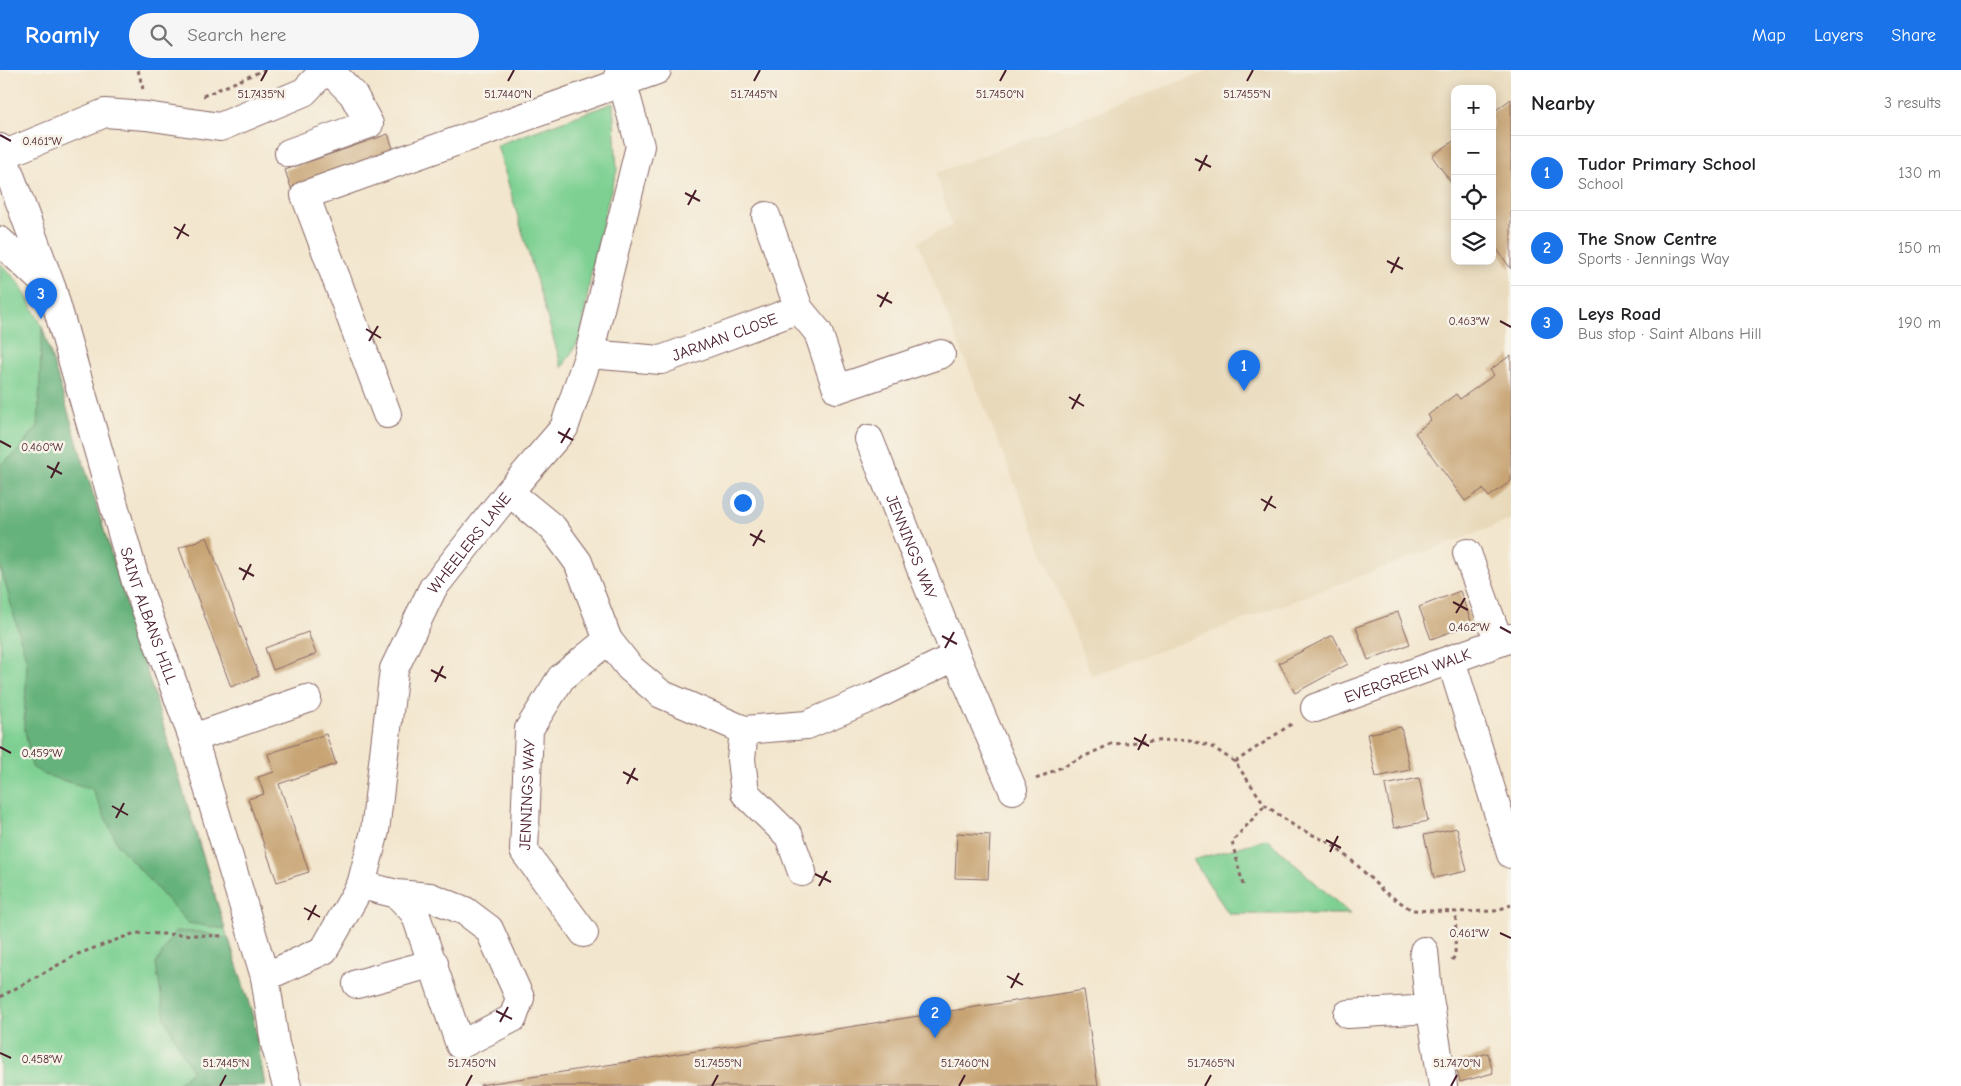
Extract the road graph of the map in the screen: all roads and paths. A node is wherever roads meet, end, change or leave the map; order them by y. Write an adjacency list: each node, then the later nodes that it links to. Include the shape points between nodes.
1 (264, 70): 6 (path)
2 (325, 70): 7 (street, via 304,92 220,127 105,113)
3 (329, 70): 8 (street, via 353,94 369,124)
4 (657, 70): 5 (street)
5 (621, 77): 13 (street, WHEELERS LANE, via 640,146); 15 (street, via 305,195)
6 (203, 96)
7 (2, 151): 11 (street, SAINT ALBANS HILL)
8 (289, 153)
9 (766, 216): 12 (street, JARMAN CLOSE)
10 (0, 241): 11 (street)
11 (52, 289): 26 (street, SAINT ALBANS HILL, via 136,582)
12 (799, 310): 13 (street, JARMAN CLOSE, via 662,360); 14 (street, JARMAN CLOSE, via 818,332 837,389)
13 (589, 354): 17 (street, WHEELERS LANE, via 564,428)
14 (941, 354)
15 (387, 414)
16 (869, 439): 21 (street, JENNINGS WAY)
17 (509, 492): 19 (street, via 553,528 578,562); 32 (street, WHEELERS LANE, via 433,588 394,669 375,831)
18 (1467, 553): 20 (street, EVERGREEN WALK)
19 (608, 640): 25 (street, via 630,668 662,694); 36 (street, JENNINGS WAY, via 561,678 529,729 524,851)
20 (1505, 640): 22 (street, EVERGREEN WALK)
21 (956, 656): 25 (street, via 876,696 807,725); 28 (street, JENNINGS WAY)
22 (1451, 660): 24 (street, EVERGREEN WALK); 30 (street)
23 (307, 698): 26 (street)
24 (1315, 708): 27 (path)
25 (744, 730): 31 (street, via 740,759 745,793 789,836)
26 (193, 738): 37 (street, SAINT ALBANS HILL)
27 (1236, 762): 28 (path, via 1214,748 1188,739 1111,744); 29 (path)
28 (1012, 790)
29 (1265, 805): 33 (path, via 1232,842); 35 (path, via 1296,827 1330,842 1383,891 1412,910 1495,911)
30 (1511, 854)
31 (802, 872)
32 (361, 885): 34 (street); 40 (street, WHEELERS LANE, via 324,950)
33 (1243, 885)
34 (398, 894): 39 (street, via 415,912); 39 (street, via 430,897 465,911 489,929 520,998 513,1018 460,1045)
35 (1511, 905)
36 (584, 932)
37 (253, 937): 40 (street, SAINT ALBANS HILL); 42 (path, via 135,933 78,954)
38 (1424, 950): 43 (street)
39 (434, 963): 41 (street)
40 (265, 977): 45 (street, SAINT ALBANS HILL, via 275,1044)
41 (357, 984)
42 (0, 997)
43 (1431, 1009): 44 (street); 46 (street)
44 (1348, 1014)
45 (287, 1086)
46 (1442, 1086)

